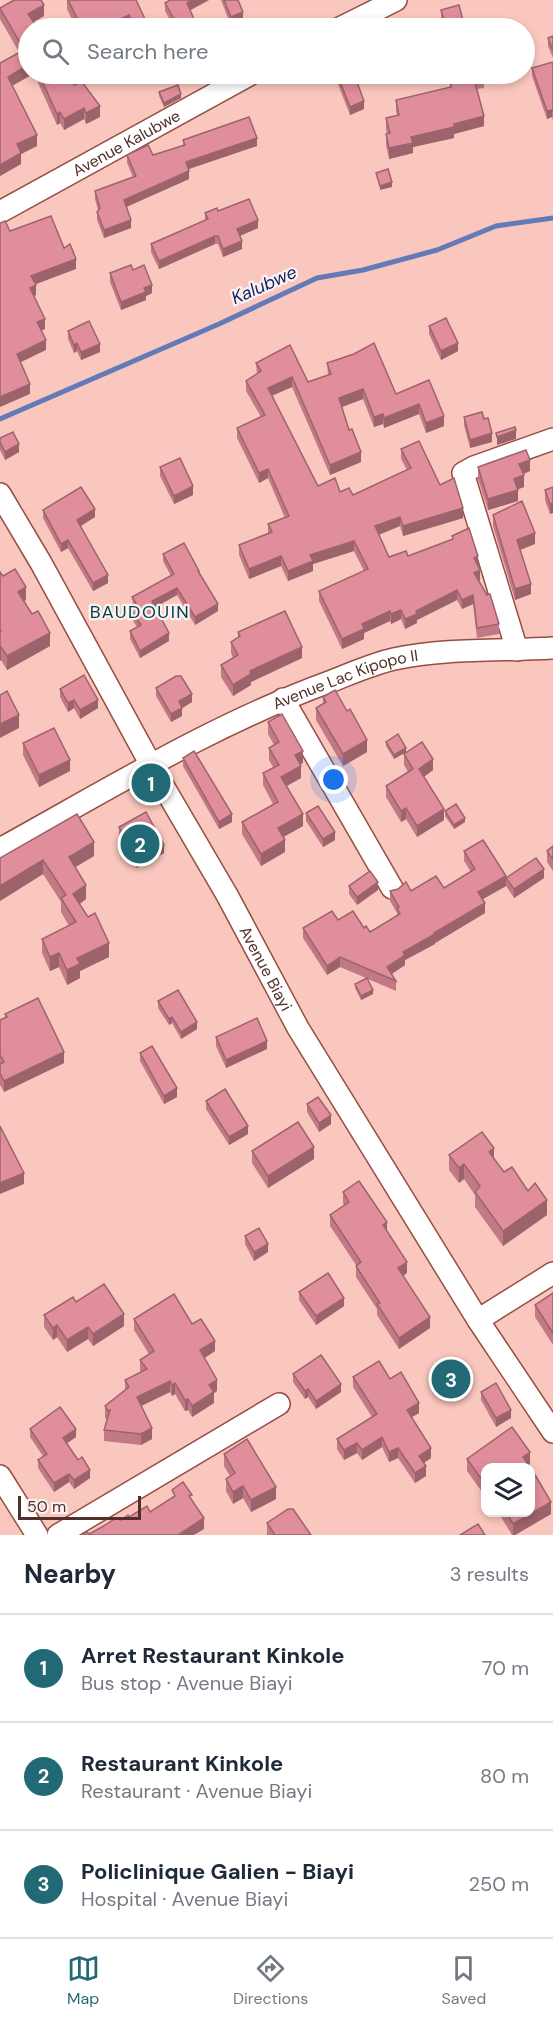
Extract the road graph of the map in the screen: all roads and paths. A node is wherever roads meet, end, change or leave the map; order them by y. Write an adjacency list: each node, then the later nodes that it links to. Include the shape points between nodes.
1 (396, 0): 2 (street)
2 (360, 18)
3 (233, 84): 4 (street, Avenue Kalubwe)
4 (0, 212)
5 (553, 440): 8 (street, via 463,474)
6 (0, 494): 10 (street, Avenue Biayi)
7 (553, 648): 8 (street, Avenue Lac Kipopo II)
8 (516, 650): 9 (street, Avenue Lac Kipopo II, via 442,653 393,660)
9 (283, 699): 10 (street, Avenue Lac Kipopo II); 12 (street)
10 (151, 765): 11 (street, Avenue Lac Kipopo II); 14 (street, Avenue Biayi, via 308,1046)
11 (0, 849)
12 (392, 888)
13 (553, 1273): 14 (street)
14 (478, 1320): 16 (street, Avenue Biayi)
15 (279, 1404): 19 (street)
16 (553, 1432)
17 (0, 1476): 18 (street)
18 (37, 1535)
19 (58, 1535)

